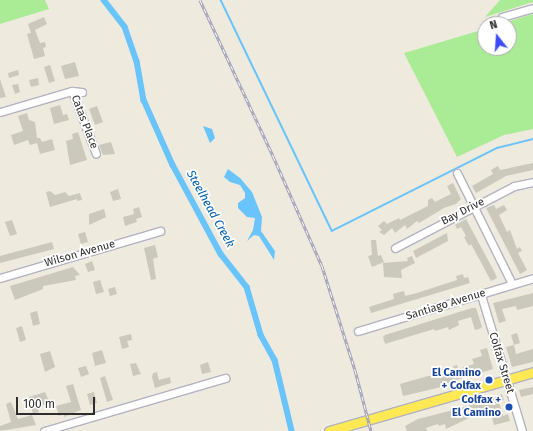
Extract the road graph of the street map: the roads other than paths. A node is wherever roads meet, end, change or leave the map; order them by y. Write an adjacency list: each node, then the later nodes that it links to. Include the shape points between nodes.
1 (533, 8): 2 (street)
2 (505, 16)
3 (72, 91): 4 (street); 5 (street); 6 (street, Catas Place)
4 (82, 92)
5 (0, 112)
6 (96, 154)
7 (457, 173): 9 (street)
8 (533, 182): 9 (street, Bay Drive, via 514,186)
9 (474, 207): 11 (street, Bay Drive); 14 (street)
10 (160, 231): 12 (street, Wilson Avenue)
11 (395, 248)
12 (0, 278)
13 (533, 278): 14 (street, Santiago Avenue)
14 (512, 284): 15 (street, Santiago Avenue)
15 (481, 295): 16 (street, Santiago Avenue); 19 (street, Colfax Street)
16 (358, 331)
17 (533, 372): 19 (main road)
18 (225, 378): 20 (street)
19 (506, 380): 21 (main road); 22 (street, Colfax Street)
20 (44, 431)
21 (329, 431)
22 (522, 431)

